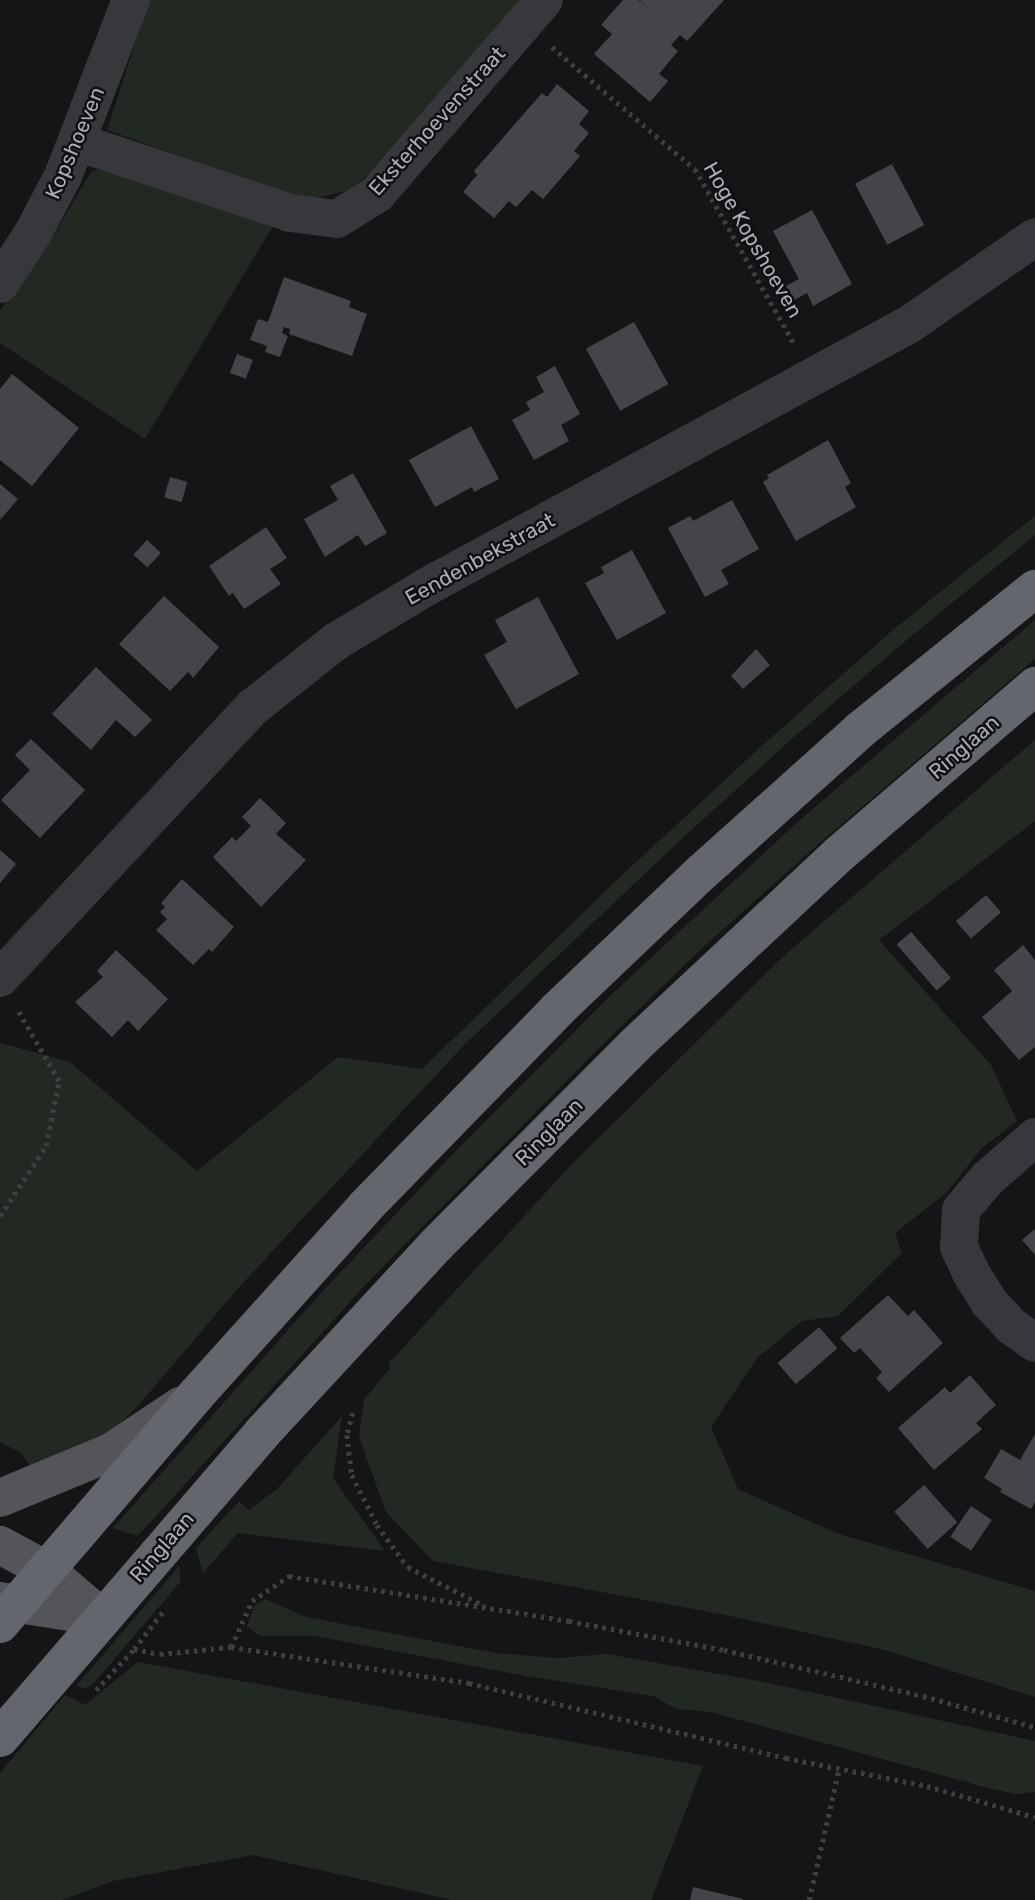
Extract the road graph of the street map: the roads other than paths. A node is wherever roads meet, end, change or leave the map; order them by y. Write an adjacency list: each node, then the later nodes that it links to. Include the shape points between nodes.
1 (131, 0): 3 (street, Kopshoeven)
2 (534, 12): 3 (street, Eksterhoevenstraat, via 377,194 337,219 290,212)
3 (77, 142): 5 (street, Kopshoeven, via 33,233)
4 (1035, 237): 8 (street, Eendenbekstraat, via 909,324 428,586 335,642 253,707)
5 (2, 281)
6 (1035, 589): 11 (highway, via 860,730 557,1010 365,1207)
7 (1035, 686): 16 (highway, Ringlaan, via 838,855 634,1046 436,1245)
8 (7, 991)
9 (1035, 1136): 10 (street, via 987,1179 961,1210 960,1247 989,1302)
10 (1035, 1343)
11 (196, 1395): 12 (main road, via 111,1452); 14 (highway)
12 (0, 1498)
13 (0, 1545): 14 (main road)
14 (46, 1570): 15 (highway); 16 (main road)
15 (5, 1610): 16 (main road)
16 (101, 1617): 17 (highway, Ringlaan)
17 (0, 1738)

